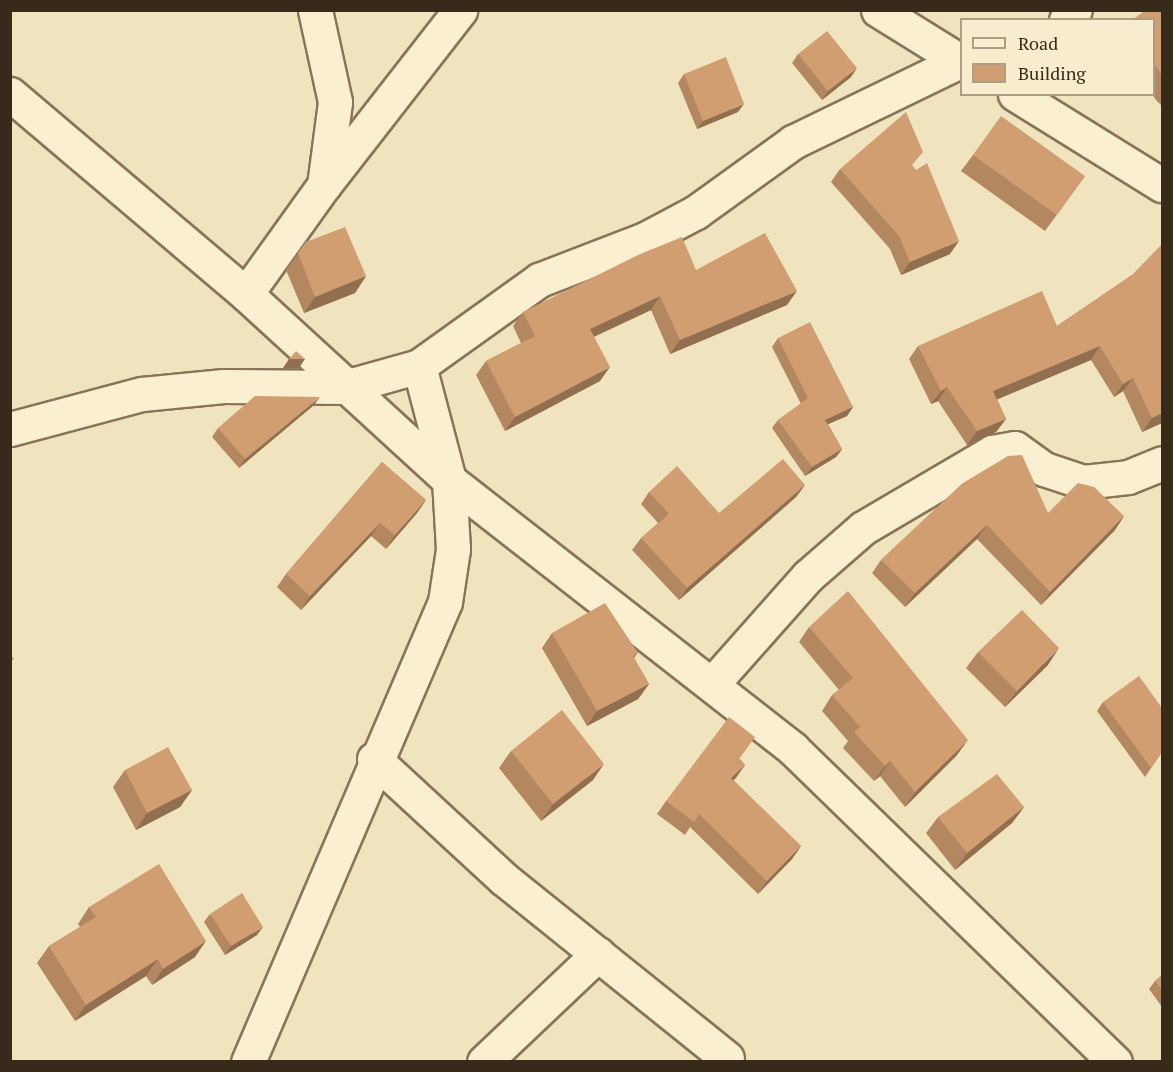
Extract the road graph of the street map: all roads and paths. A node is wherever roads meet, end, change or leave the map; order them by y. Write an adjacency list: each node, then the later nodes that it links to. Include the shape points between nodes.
1 (315, 10): 8 (street, via 335,102)
2 (460, 10): 8 (street)
3 (878, 10): 4 (street)
4 (960, 60)
5 (960, 61): 11 (street, via 793,142 696,212 645,239 539,280)
6 (10, 94): 10 (street)
7 (1018, 96): 9 (street)
8 (324, 185): 10 (street)
9 (1162, 185)
10 (246, 294): 12 (street)
11 (419, 366): 12 (street); 15 (street)
12 (345, 387): 13 (street, via 224,386 142,394); 15 (street)
13 (10, 429)
14 (1162, 462): 16 (street, via 1128,477 1083,482 1044,468 1015,447 992,453 863,528 808,576)
15 (449, 480): 16 (street); 17 (street, via 453,549 445,602 429,651)
16 (713, 683): 22 (street, via 793,749)
17 (374, 759): 18 (street, via 504,879); 20 (street)
18 (598, 954): 19 (street); 21 (street)
19 (727, 1058)
20 (248, 1062)
21 (484, 1062)
22 (1115, 1062)

